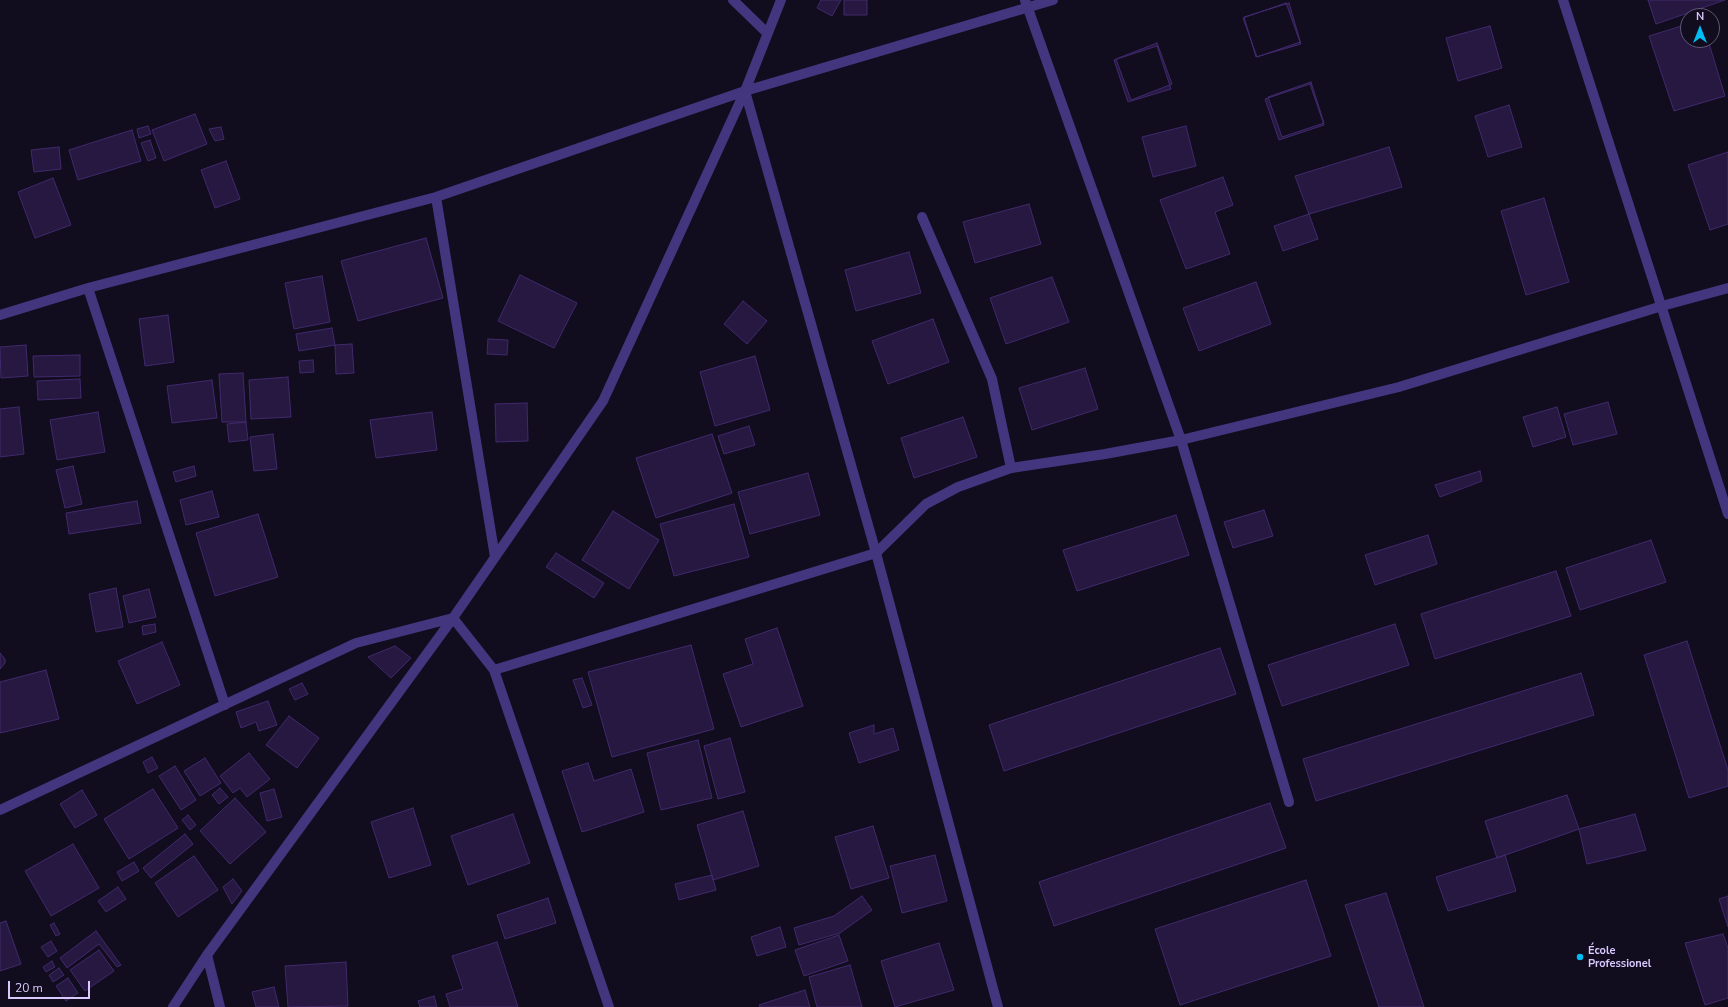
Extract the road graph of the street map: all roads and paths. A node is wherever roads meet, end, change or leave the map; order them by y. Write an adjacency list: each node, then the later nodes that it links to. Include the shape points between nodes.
1 (733, 0): 6 (street)
2 (781, 0): 6 (street)
3 (1053, 0): 5 (street)
4 (1563, 0): 12 (street)
5 (1026, 4): 7 (street); 14 (street)
6 (767, 33): 7 (street)
7 (745, 91): 8 (street); 17 (street); 18 (street, via 603,401)
8 (436, 197): 10 (street); 18 (street)
9 (922, 217): 15 (street, via 992,379)
10 (88, 288): 13 (street); 21 (street)
11 (1728, 288): 12 (street)
12 (1662, 306): 14 (street, via 1399,387); 16 (street)
13 (0, 315)
14 (1181, 440): 15 (street); 22 (street)
15 (1011, 468): 17 (street, via 958,487 926,504)
16 (1728, 514)
17 (876, 553): 20 (street); 28 (street)
18 (496, 557): 19 (street)
19 (453, 618): 20 (street); 21 (street, via 356,643); 24 (street)
20 (494, 670): 27 (street)
21 (225, 705): 23 (street)
22 (1289, 802)
23 (0, 810)
24 (207, 955): 25 (street); 26 (street)
25 (173, 1007)
26 (220, 1007)
27 (609, 1007)
28 (998, 1007)

